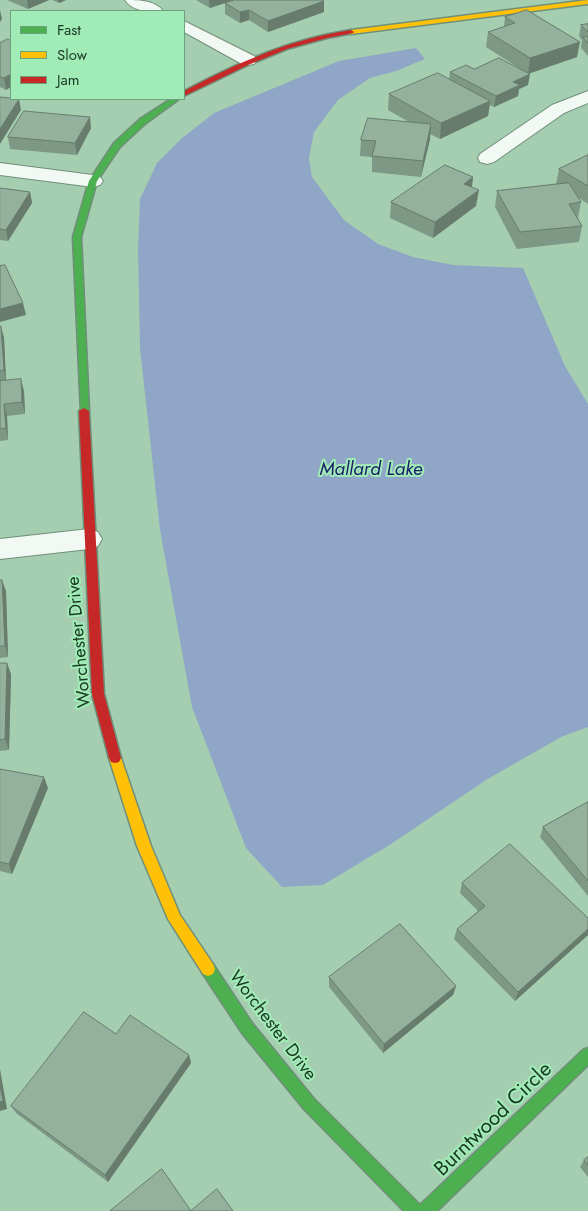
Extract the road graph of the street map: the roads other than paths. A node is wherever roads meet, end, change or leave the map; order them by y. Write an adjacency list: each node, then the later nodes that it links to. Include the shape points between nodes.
1 (588, 2): 5 (street, via 323,36)
2 (131, 3): 3 (street)
3 (151, 10)
4 (185, 27): 5 (street)
5 (248, 60): 6 (street)
6 (185, 93)
7 (588, 96): 9 (street, via 558,109)
8 (174, 100): 11 (street, Worchester Drive, via 143,121 118,145)
9 (487, 158)
10 (0, 169): 11 (street)
11 (93, 181): 12 (street, Worchester Drive, via 77,237)
12 (89, 539): 13 (street); 15 (street, Worchester Drive, via 98,694 144,846 175,919 247,1028 309,1104)
13 (0, 549)
14 (588, 1056): 16 (street, Burntwood Circle)
15 (415, 1211)
16 (425, 1211)

